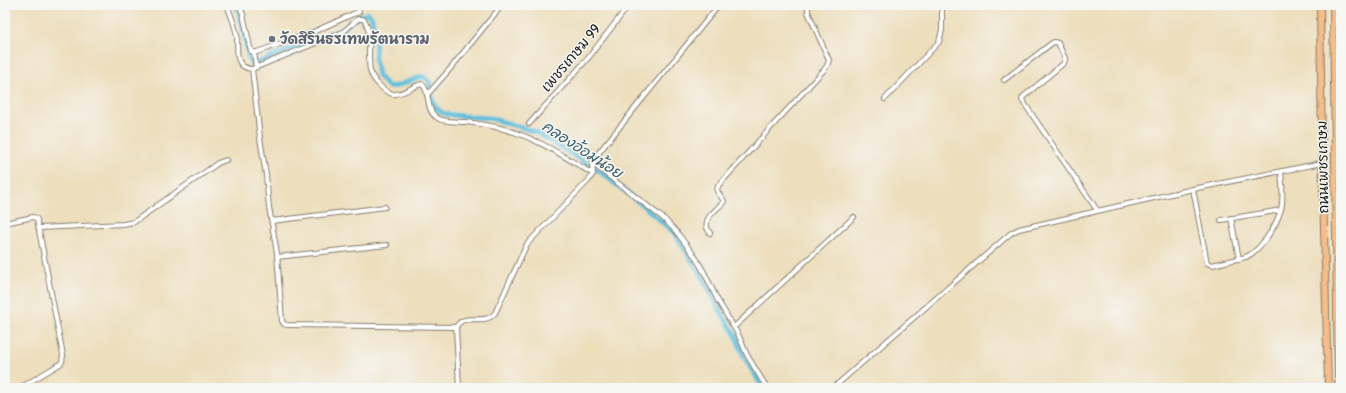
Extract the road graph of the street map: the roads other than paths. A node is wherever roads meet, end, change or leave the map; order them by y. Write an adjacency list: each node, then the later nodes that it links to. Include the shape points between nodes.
1 (226, 5): 13 (street, via 236,31 237,55 242,66)
2 (239, 5): 12 (street)
3 (358, 5): 12 (street, via 359,12)
4 (502, 5): 15 (street)
5 (629, 5): 17 (street, เพชรเกษม 99, via 581,66)
6 (719, 5): 20 (street)
7 (808, 5): 34 (street, via 808,12 829,60 828,66 718,186 717,191 724,203 706,222)
8 (942, 5): 16 (street, via 940,40)
9 (1320, 5): 21 (main road, ถนนเพชรเกษม)
10 (1333, 8): 11 (street); 18 (main road, ถนนเพชรเกษม)
11 (1341, 11)
12 (254, 55): 13 (street)
13 (252, 68): 15 (street, via 343,32 358,19 363,19 368,35 370,71 382,89 393,94 422,84); 31 (street)
14 (1004, 80): 26 (street, via 1052,43 1058,43 1065,58 1064,63 1023,97 1022,101)
15 (427, 95): 23 (street, via 430,110 434,116 442,120 497,127 518,134 548,146)
16 (885, 99)
17 (529, 124)
18 (1338, 144): 38 (main road, ถนนเพชรเกษม)
19 (226, 160): 33 (street, via 134,222)
20 (592, 164): 23 (street); 39 (street, via 675,230 694,255)
21 (1322, 164): 22 (street); 45 (main road, ถนนเพชรเกษม, via 1328,361)
22 (1281, 171): 24 (street); 27 (street)
23 (593, 173): 40 (street, via 527,244 491,318 463,320)
24 (1194, 189): 26 (street); 37 (street, via 1207,263 1212,265)
25 (385, 207): 31 (street)
26 (1097, 210): 44 (street, via 1011,233)
27 (1281, 210): 29 (street); 37 (street, via 1268,236 1258,248 1251,255)
28 (854, 217): 39 (street)
29 (1231, 218): 30 (street); 37 (street)
30 (1221, 220)
31 (272, 221): 36 (street)
32 (5, 223): 33 (street, via 33,217 36,218)
33 (39, 228): 41 (street, via 63,359 60,364)
34 (710, 233)
35 (387, 244): 36 (street)
36 (277, 257): 40 (street, via 284,324)
37 (1239, 259)
38 (1339, 290): 46 (main road, ถนนเพชรเกษม)
39 (734, 327): 43 (street)
40 (456, 328): 42 (street)
41 (20, 388)
42 (459, 388)
43 (767, 388)
44 (833, 388)
45 (1326, 388)
46 (1339, 388)

